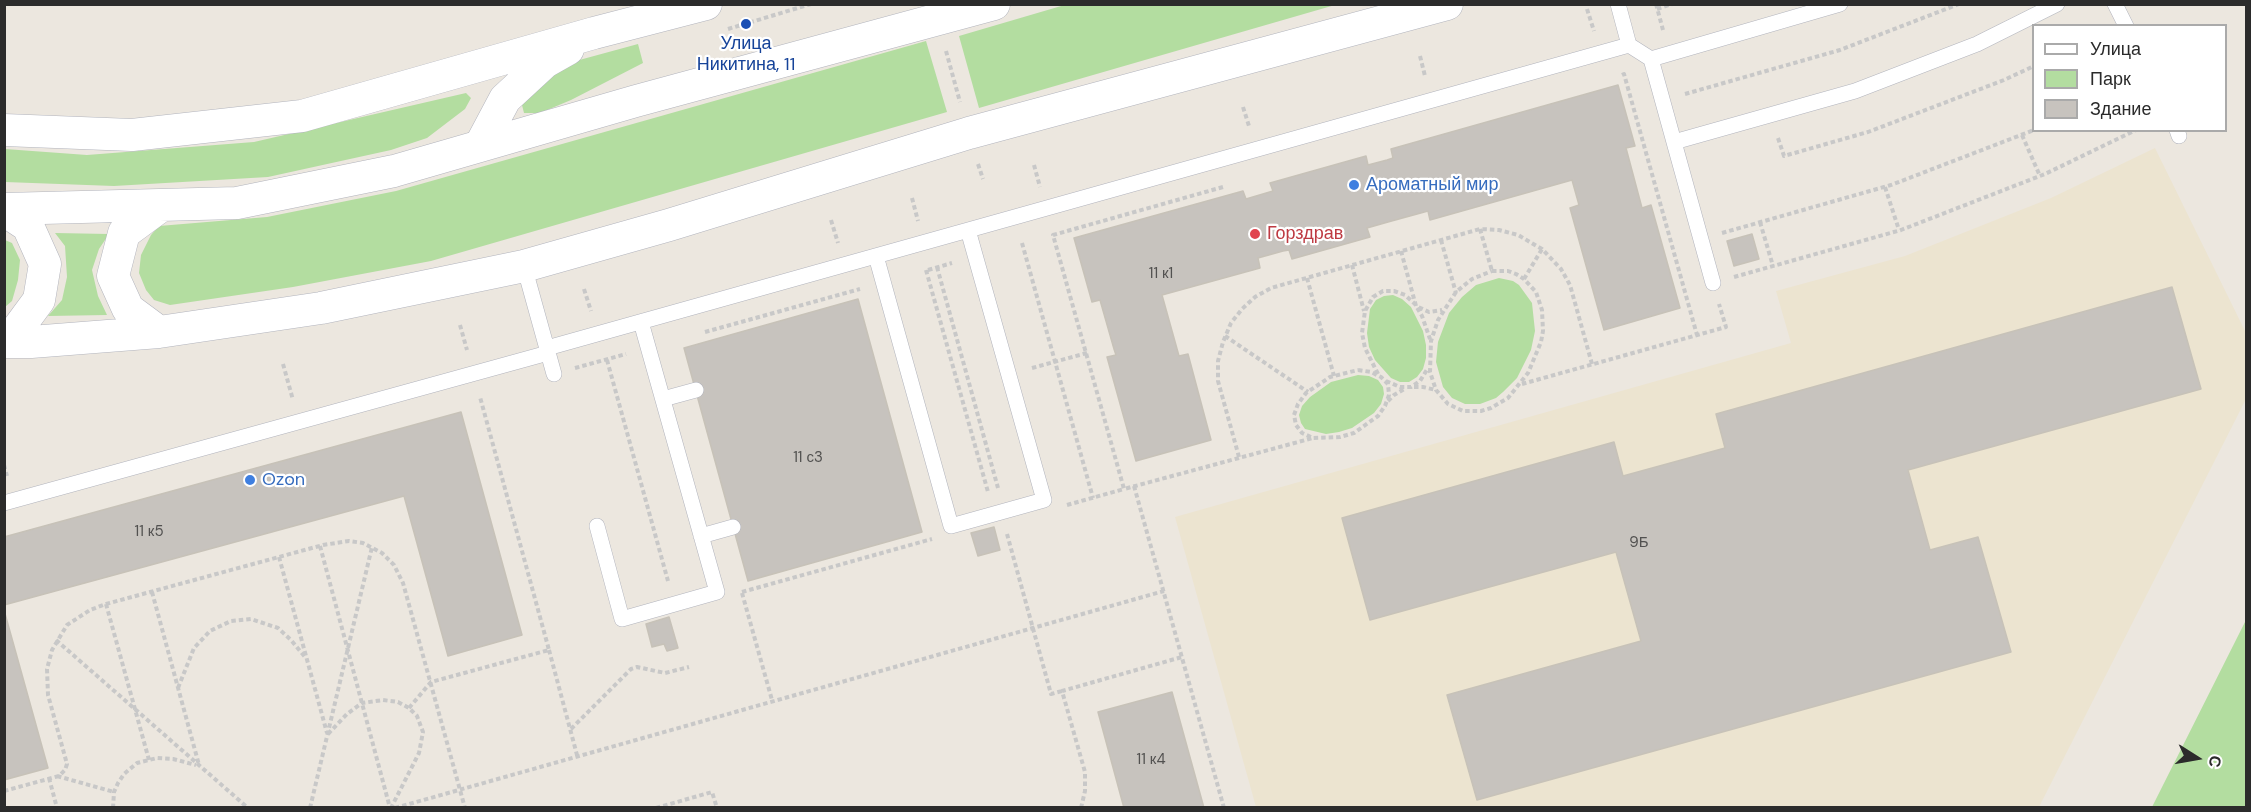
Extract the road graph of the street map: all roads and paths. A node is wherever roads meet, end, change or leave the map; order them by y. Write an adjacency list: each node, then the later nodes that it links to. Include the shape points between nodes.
1 (706, 4): 15 (street)
2 (994, 4): 13 (street)
3 (1447, 4): 12 (street)
4 (1618, 4): 16 (lane)
5 (1672, 4): 11 (path)
6 (1840, 4): 18 (lane)
7 (1959, 4): 20 (path, via 1840,50)
8 (2057, 4): 21 (lane, via 1977,44 1855,91)
9 (2115, 4): 14 (lane)
10 (1587, 9): 17 (path)
11 (1657, 9)
12 (1396, 11): 25 (street)
13 (937, 21): 25 (path); 28 (street)
14 (2125, 24)
15 (594, 33): 22 (street, via 302,116 132,135); 28 (street, via 545,62 505,99)
16 (1629, 45): 17 (lane); 18 (lane)
17 (1600, 53): 37 (lane); 42 (path, via 1607,79 1624,74)
18 (1651, 59): 27 (lane)
19 (2032, 67): 21 (path, via 1868,132 1784,156)
20 (1681, 95)
21 (1772, 114): 27 (lane)
22 (4, 130)
23 (2032, 131): 26 (path)
24 (2132, 132): 29 (path)
25 (969, 133): 30 (path); 47 (street)
26 (2022, 135): 29 (path); 32 (path)
27 (1674, 142): 39 (lane)
28 (480, 146): 33 (street, via 394,171 237,203)
29 (2040, 176): 38 (path)
30 (983, 179)
31 (1230, 185): 67 (path, via 1053,234)
32 (1885, 187): 35 (path); 38 (path)
33 (162, 205): 34 (street); 61 (street, via 124,233 113,276 128,309)
34 (4, 210): 64 (street, via 28,226 45,264 39,300)
35 (1760, 222): 39 (path); 48 (path)
36 (1480, 229): 40 (path); 43 (path, via 1518,235); 51 (path)
37 (968, 230): 45 (lane); 73 (lane)
38 (1899, 230): 48 (path)
39 (1701, 238): 42 (path); 54 (lane)
40 (1441, 240): 44 (path); 56 (path)
41 (1022, 243): 69 (path)
42 (1672, 247): 55 (path)
43 (1542, 249): 53 (path); 71 (path, via 1562,269 1570,285)
44 (1401, 251): 46 (path); 57 (path)
45 (876, 256): 60 (lane); 89 (lane, via 951,526)
46 (1352, 265): 52 (path); 59 (path)
47 (524, 266): 61 (street, via 321,308); 66 (lane)
48 (1773, 266): 54 (path)
49 (936, 267): 89 (path)
50 (926, 270): 89 (path)
51 (1492, 272): 53 (path, via 1508,271); 56 (path, via 1472,279)
52 (1307, 278): 63 (path, via 1255,297 1231,323); 74 (path)
53 (1524, 279): 76 (path, via 1536,292 1543,331 1538,353)
54 (1713, 283): 55 (path); 62 (path, via 1726,327)
55 (1684, 291): 62 (path)
56 (1456, 292): 58 (path)
57 (1416, 306): 58 (path, via 1429,312); 59 (path, via 1405,295 1383,291 1372,297); 65 (path)
58 (1443, 310): 65 (path)
59 (1365, 311): 75 (path, via 1365,348)
60 (641, 322): 66 (lane); 82 (lane)
61 (159, 332): 64 (street)
62 (1697, 335): 71 (path)
63 (1225, 336): 80 (path); 85 (path, via 1218,361 1218,381)
64 (6, 342)
65 (1431, 343): 70 (path)
66 (548, 351): 72 (lane); 88 (lane)
67 (1087, 353): 69 (path); 86 (path, via 1124,489)
68 (607, 360): 102 (path)
69 (1055, 362): 73 (path); 87 (path)
70 (1429, 364): 77 (path, via 1420,381); 79 (path)
71 (1592, 364): 76 (path)
72 (554, 374)
73 (1009, 375): 89 (lane, via 1044,500)
74 (1334, 376): 75 (path, via 1358,370); 80 (path)
75 (1381, 376): 77 (path, via 1388,383); 83 (path, via 1388,384)
76 (1521, 384): 79 (path, via 1500,404 1473,412 1448,404)
77 (1411, 387): 79 (path); 83 (path, via 1394,395)
78 (696, 390): 82 (lane)
79 (1436, 390)
80 (1308, 392): 84 (path, via 1294,415 1302,433)
81 (479, 393): 106 (path)
82 (663, 399): 93 (lane)
83 (1385, 406): 84 (path, via 1378,416 1354,432)
84 (1313, 438): 85 (path)
85 (1239, 457): 86 (path)
86 (1134, 486): 98 (path)
87 (1093, 498)
88 (4, 503)
89 (999, 513)
90 (597, 526): 102 (lane, via 622,619)
91 (733, 527): 93 (lane)
92 (1006, 533): 103 (path)
93 (701, 536): 102 (lane, via 717,592)
94 (935, 538): 100 (path)
95 (320, 546): 96 (path, via 349,541); 97 (path); 105 (path)
96 (372, 547): 105 (path); 110 (path, via 394,565 403,583)
97 (279, 557): 99 (path); 108 (path)
98 (1164, 591): 103 (path); 107 (path)
99 (152, 592): 101 (path); 111 (path)
100 (742, 592)
101 (106, 604): 104 (path, via 67,625); 115 (path)
102 (675, 604)
103 (1033, 627): 112 (path, via 1051,694); 118 (path)
104 (57, 640): 115 (path); 121 (path, via 47,669 48,695 66,764)
105 (348, 649): 113 (path); 117 (path)
106 (549, 650): 110 (path); 116 (path)
107 (1182, 657): 112 (path); 135 (path)
108 (307, 660): 111 (path, via 278,628 251,620 231,621 210,631 194,648); 117 (path)
109 (689, 667): 116 (path, via 665,673 632,669)
110 (431, 682): 114 (path); 123 (path)
111 (178, 688): 120 (path)
112 (1062, 691): 134 (path, via 1085,772)
113 (362, 703): 114 (path, via 383,700); 117 (path); 130 (path)
114 (409, 708): 130 (path, via 423,732 419,753)
115 (135, 709): 119 (path); 120 (path)
116 (571, 729): 118 (path)
117 (328, 735): 129 (path)
118 (577, 755): 123 (path)
119 (149, 760): 120 (path, via 173,759); 125 (path, via 124,774)
120 (199, 766): 128 (path)
121 (57, 776): 122 (path); 125 (path)
122 (49, 778): 124 (path); 126 (path)
123 (460, 789): 130 (path); 131 (path)
124 (4, 790)
125 (114, 792): 127 (path)
126 (57, 807)
127 (113, 807)
128 (248, 807)
129 (310, 807)
130 (392, 807)
131 (465, 807)
132 (656, 807): 133 (path, via 712,792)
133 (717, 807)
134 (1081, 807)
135 (1224, 807)

